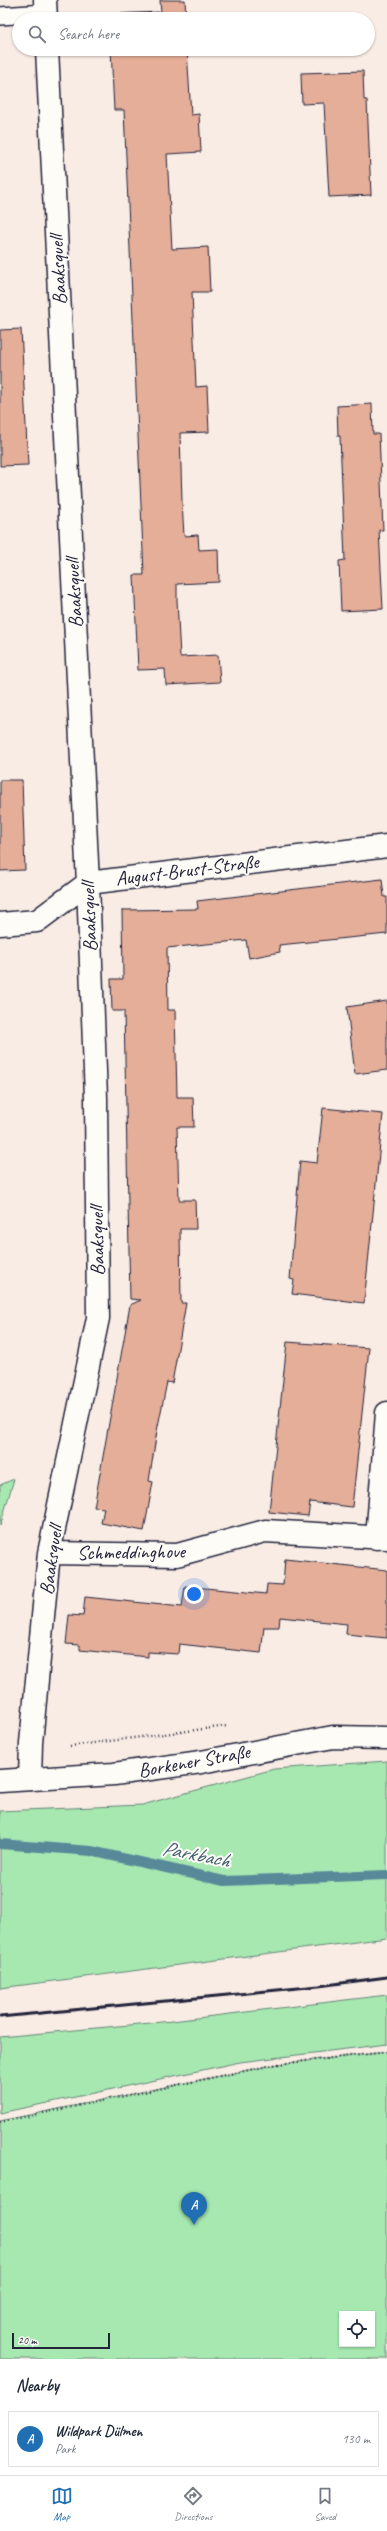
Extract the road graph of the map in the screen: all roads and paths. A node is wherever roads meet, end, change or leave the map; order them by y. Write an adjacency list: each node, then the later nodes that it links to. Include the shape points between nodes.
1 (12, 15): 2 (lane)
2 (0, 16)
3 (47, 56): 5 (street, Baaksquell)
4 (387, 846): 5 (street, August-Brust-Straße)
5 (88, 883): 6 (street, August-Brust-Straße, via 38,920); 9 (street, Baaksquell, via 96,1098 98,1318)
6 (0, 924)
7 (387, 1413): 8 (street, Schmeddinghove)
8 (382, 1538): 9 (street, Schmeddinghove, via 265,1531 177,1555)
9 (49, 1553): 12 (street, Baaksquell)
10 (235, 1725): 12 (path)
11 (387, 1738): 13 (street, Borkener Straße, via 333,1737 201,1762 114,1774)
12 (32, 1751): 13 (street, Baaksquell)
13 (30, 1779): 14 (street, Borkener Straße)
14 (0, 1781)
15 (387, 2052): 16 (path, via 278,2064)
16 (0, 2122)

